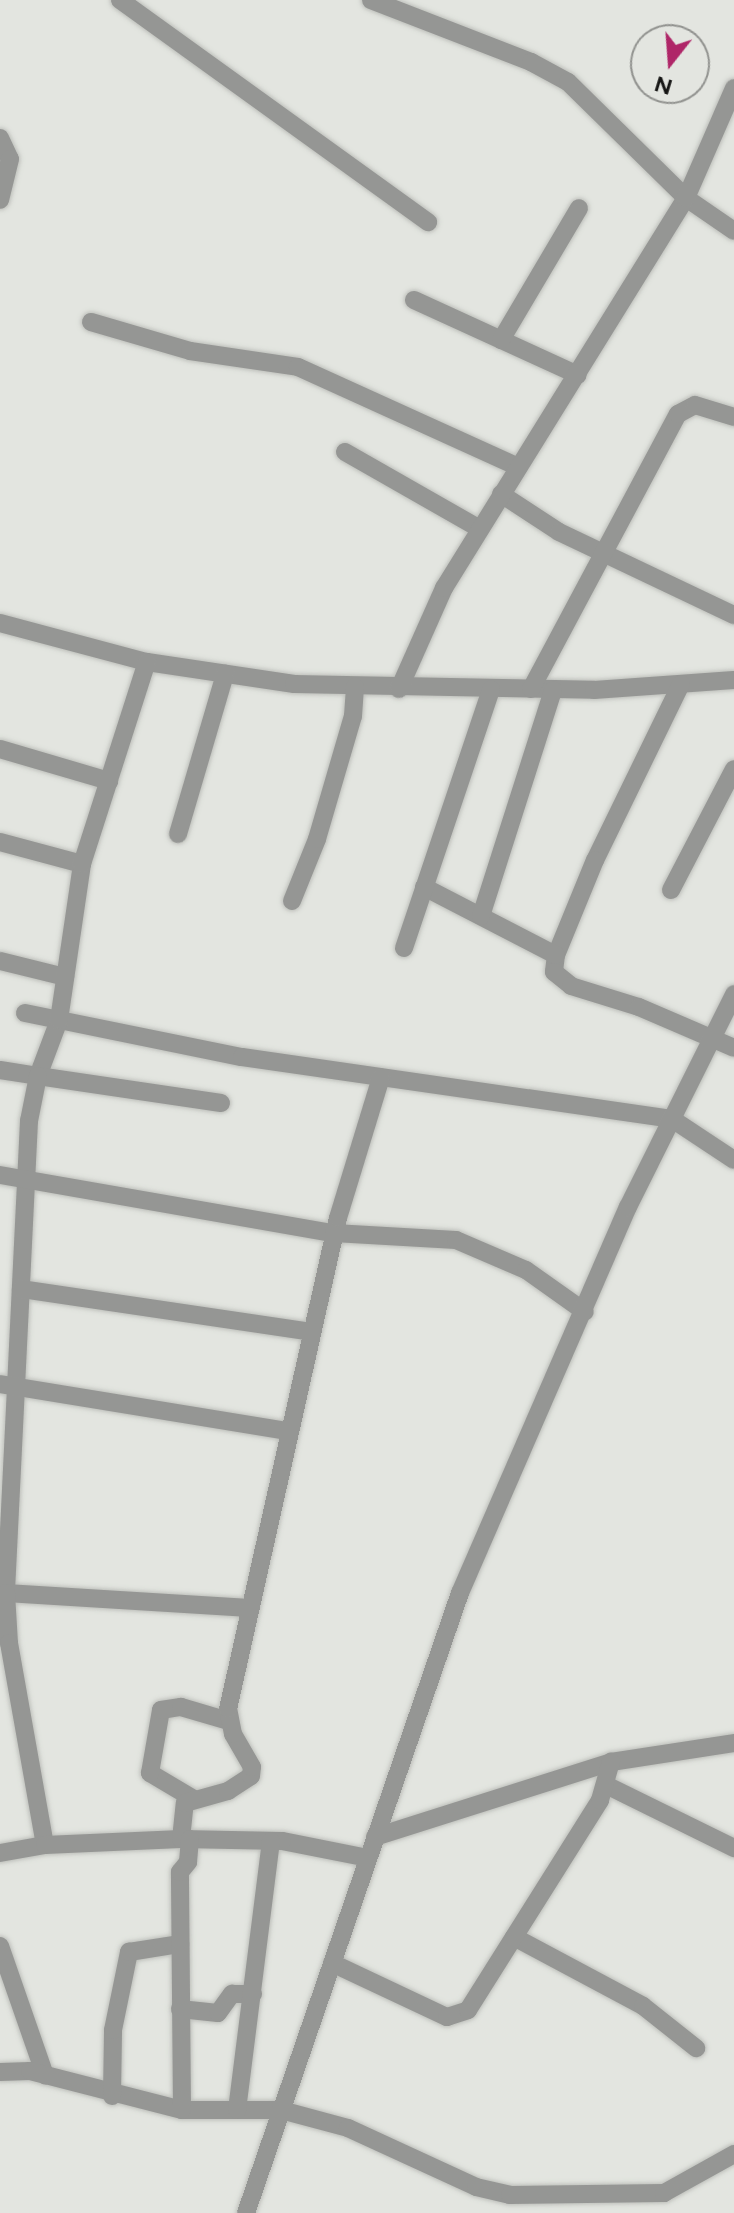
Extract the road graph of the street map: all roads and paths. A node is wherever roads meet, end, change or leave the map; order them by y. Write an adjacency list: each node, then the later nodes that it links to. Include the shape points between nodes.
1 (120, 0): 8 (street)
2 (371, 0): 5 (street, via 531,62 568,82)
3 (734, 88): 5 (street)
4 (0, 138): 6 (street, via 10,159)
5 (686, 198): 9 (street); 13 (street)
6 (0, 200)
7 (579, 208): 12 (street)
8 (428, 222)
9 (734, 231)
10 (414, 300): 12 (street)
11 (91, 322): 16 (street, via 190,351 298,367)
12 (501, 340): 13 (street)
13 (578, 375): 16 (street)
14 (734, 417): 19 (street, via 704,406 684,407)
15 (345, 452): 18 (street)
16 (518, 467): 17 (street)
17 (501, 494): 18 (street); 19 (street)
18 (480, 529): 27 (street, via 444,588)
19 (602, 553): 20 (street); 29 (street)
20 (734, 615)
21 (0, 623): 22 (street)
22 (147, 662): 23 (street); 33 (street)
23 (225, 674): 26 (street); 34 (street)
24 (734, 680): 25 (street)
25 (681, 684): 30 (street); 42 (street, via 618,809)
26 (355, 687): 27 (street); 39 (street, via 353,716 326,808)
27 (399, 689): 28 (street)
28 (491, 689): 29 (street); 37 (street)
29 (531, 689): 30 (street)
30 (553, 690): 40 (street)
31 (0, 749): 33 (street)
32 (734, 769): 38 (street)
33 (109, 781): 36 (street)
34 (178, 834)
35 (0, 842): 36 (street)
36 (82, 864): 44 (street)
37 (424, 887): 40 (street); 41 (street)
38 (671, 890)
39 (292, 901)
40 (481, 916): 42 (street)
41 (404, 948)
42 (556, 955): 48 (street, via 554,972 571,986)
43 (0, 961): 44 (street)
44 (65, 977): 47 (street)
45 (734, 994): 48 (street)
46 (25, 1013): 47 (street)
47 (59, 1020): 51 (street); 52 (street, via 242,1057)
48 (713, 1037): 49 (street); 54 (street)
49 (734, 1048)
50 (0, 1070): 51 (street)
51 (38, 1076): 53 (street); 57 (street)
52 (381, 1077): 54 (street); 58 (street)
53 (221, 1103)
54 (672, 1119): 55 (street); 60 (street)
55 (734, 1160)
56 (0, 1175): 57 (street)
57 (26, 1180): 58 (street); 59 (street)
58 (334, 1233): 60 (street, via 456,1240 526,1270); 61 (street)
59 (21, 1289): 61 (street); 62 (street)
60 (585, 1312): 71 (street, via 460,1593)
61 (311, 1332): 63 (street)
62 (8, 1384): 63 (street); 64 (street)
63 (288, 1431): 65 (street)
64 (6, 1593): 65 (street); 74 (street, via 9,1643)
65 (250, 1608): 66 (street)
66 (229, 1721): 70 (street, via 252,1767 251,1776 228,1791); 70 (street, via 181,1707 161,1710 150,1773)
67 (734, 1743): 68 (street)
68 (611, 1762): 69 (street); 71 (street)
69 (606, 1785): 75 (street); 78 (street)
70 (192, 1798): 72 (street, via 182,1812)
71 (375, 1837): 77 (street)
72 (186, 1839): 73 (street); 74 (street); 79 (street, via 188,1862 180,1872)
73 (271, 1841): 77 (street); 82 (street)
74 (45, 1845): 76 (street)
75 (734, 1848)
76 (0, 1853)
77 (368, 1858): 81 (street)
78 (514, 1937): 81 (street, via 468,2010 458,2016 430,2011); 84 (street, via 643,2006)
79 (180, 1944): 83 (street); 86 (street, via 129,1952 113,2030)
80 (0, 1946): 85 (street)
81 (332, 1963): 89 (street)
82 (253, 1994): 83 (street, via 232,1994 218,2013); 88 (street)
83 (180, 2009): 87 (street)
84 (696, 2048)
85 (23, 2072): 86 (street)
86 (112, 2096): 87 (street)
87 (182, 2110): 88 (street)
88 (237, 2110): 89 (street)
89 (281, 2110): 91 (street, via 348,2128 476,2187 510,2195); 92 (street)
90 (734, 2154): 91 (street, via 664,2193)
91 (551, 2195): 93 (street)
92 (246, 2213)
93 (540, 2213)

